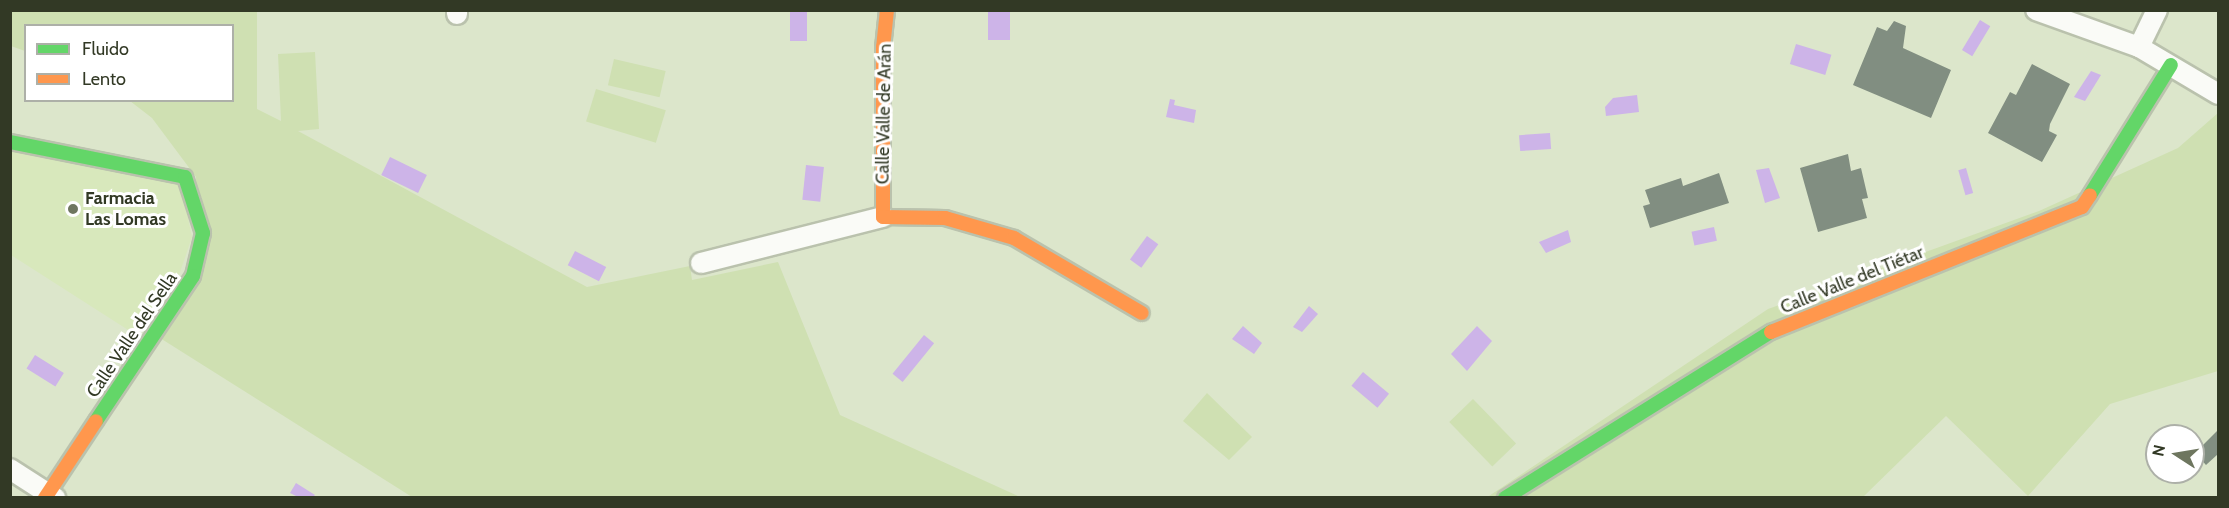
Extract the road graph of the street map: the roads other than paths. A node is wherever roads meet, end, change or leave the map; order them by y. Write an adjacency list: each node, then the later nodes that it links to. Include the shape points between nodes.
1 (887, 10): 8 (street, Calle Valle de Arán, via 883,47)
2 (2036, 10): 4 (street)
3 (2157, 10): 4 (street)
4 (2139, 47): 5 (street)
5 (2171, 65): 6 (street); 13 (street, Calle Valle del Tiétar, via 2082,207 1770,333)
6 (2218, 94)
7 (10, 142): 12 (street, Calle Valle del Sella, via 185,177 202,233 193,276)
8 (883, 217): 9 (street); 10 (street, via 945,218 1014,238)
9 (701, 263)
10 (1142, 313)
11 (10, 469): 12 (street)
12 (49, 496)
13 (1505, 498)

